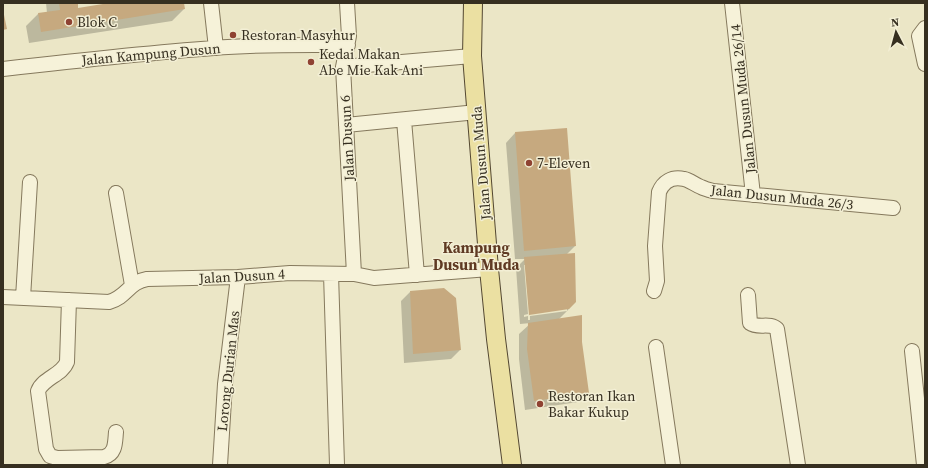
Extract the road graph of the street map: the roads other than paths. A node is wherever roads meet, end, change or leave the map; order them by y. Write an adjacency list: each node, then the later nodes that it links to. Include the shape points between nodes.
1 (211, 3): 8 (street)
2 (347, 3): 7 (street, Jalan Dusun 6, via 350,30)
3 (462, 3): 9 (main road)
4 (473, 3): 9 (main road, Jalan Dusun Muda)
5 (732, 3): 18 (street, Jalan Dusun Muda 26/14)
6 (925, 28): 10 (street, via 919,36)
7 (348, 45): 8 (street, Jalan Kampung Dusun); 11 (street, Jalan Dusun 6)
8 (216, 48): 12 (street, Jalan Kampung Dusun)
9 (472, 56): 11 (street); 13 (main road, Jalan Dusun Muda)
10 (925, 64)
11 (343, 67): 15 (street, Jalan Dusun 6)
12 (3, 69)
13 (477, 112): 14 (street); 20 (main road, Jalan Dusun Muda)
14 (404, 120): 15 (street); 23 (street)
15 (346, 125): 22 (street, Jalan Dusun 6)
16 (30, 182): 29 (street)
17 (116, 193): 25 (street)
18 (753, 195): 19 (street, Jalan Dusun Muda 26/3); 26 (street, Jalan Dusun Muda 26/3, via 713,191 685,179 667,180 659,192 655,246 657,281)
19 (893, 208)
20 (490, 269): 23 (street, Jalan Dusun 4); 36 (main road, Jalan Dusun Muda)
21 (331, 274): 22 (street, Jalan Dusun 4); 24 (street, Jalan Dusun 4, via 290,273); 35 (street)
22 (354, 274): 23 (street, Jalan Dusun 4, via 374,278)
23 (417, 275)
24 (238, 277): 25 (street, Jalan Dusun 4, via 147,279 139,280); 34 (street, Lorong Durian Mas, via 225,384)
25 (132, 285): 30 (street, Jalan Dusun 4, via 125,295 109,302)
26 (654, 291)
27 (748, 295): 38 (street, via 750,323 756,326 774,326 777,329)
28 (3, 297): 29 (street, Jalan Dusun 4)
29 (23, 298): 30 (street, Jalan Dusun 4)
30 (69, 300): 33 (street, via 68,362 42,384 38,391 46,449 50,456 57,458 108,456 113,451)
31 (656, 347): 37 (street)
32 (912, 351): 39 (street)
33 (116, 432)
34 (220, 465)
35 (337, 465)
36 (512, 465)
37 (673, 465)
38 (798, 465)
39 (924, 465)

